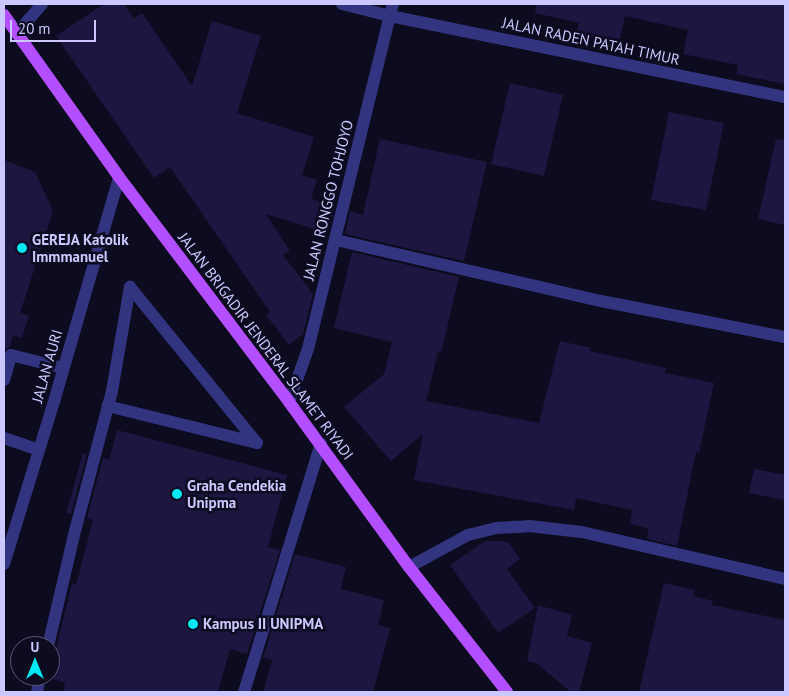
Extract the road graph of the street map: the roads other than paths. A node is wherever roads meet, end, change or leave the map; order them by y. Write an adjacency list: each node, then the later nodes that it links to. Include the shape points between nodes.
1 (42, 4): 5 (street)
2 (342, 4): 3 (street, JALAN RADEN PATAH TIMUR)
3 (392, 10): 6 (street, JALAN RADEN PATAH TIMUR); 8 (street, JALAN RONGGO TOHJOYO)
4 (4, 15): 5 (main road, JALAN BRIGADIR JENDERAL SLAMET RIYADI)
5 (17, 33): 7 (main road, JALAN BRIGADIR JENDERAL SLAMET RIYADI)
6 (785, 97)
7 (118, 177): 10 (street, JALAN AURI); 12 (main road, JALAN BRIGADIR JENDERAL SLAMET RIYADI)
8 (336, 240): 9 (street, via 601,301); 12 (street, JALAN RONGGO TOHJOYO, via 308,349)
9 (785, 337)
10 (63, 368): 11 (street, via 12,354); 16 (street, JALAN AURI)
11 (4, 380)
12 (289, 402): 15 (main road, JALAN BRIGADIR JENDERAL SLAMET RIYADI)
13 (108, 406): 13 (street, via 130,287 257,443 117,409); 20 (street, via 74,531)
14 (4, 438): 16 (street)
15 (321, 444): 18 (main road, JALAN BRIGADIR JENDERAL SLAMET RIYADI); 21 (street)
16 (39, 450): 17 (street, JALAN AURI)
17 (4, 564)
18 (409, 567): 19 (street, via 468,535 496,528 529,526 582,532); 22 (main road, JALAN BRIGADIR JENDERAL SLAMET RIYADI)
19 (785, 579)
20 (50, 636)
21 (244, 692)
22 (507, 692)

